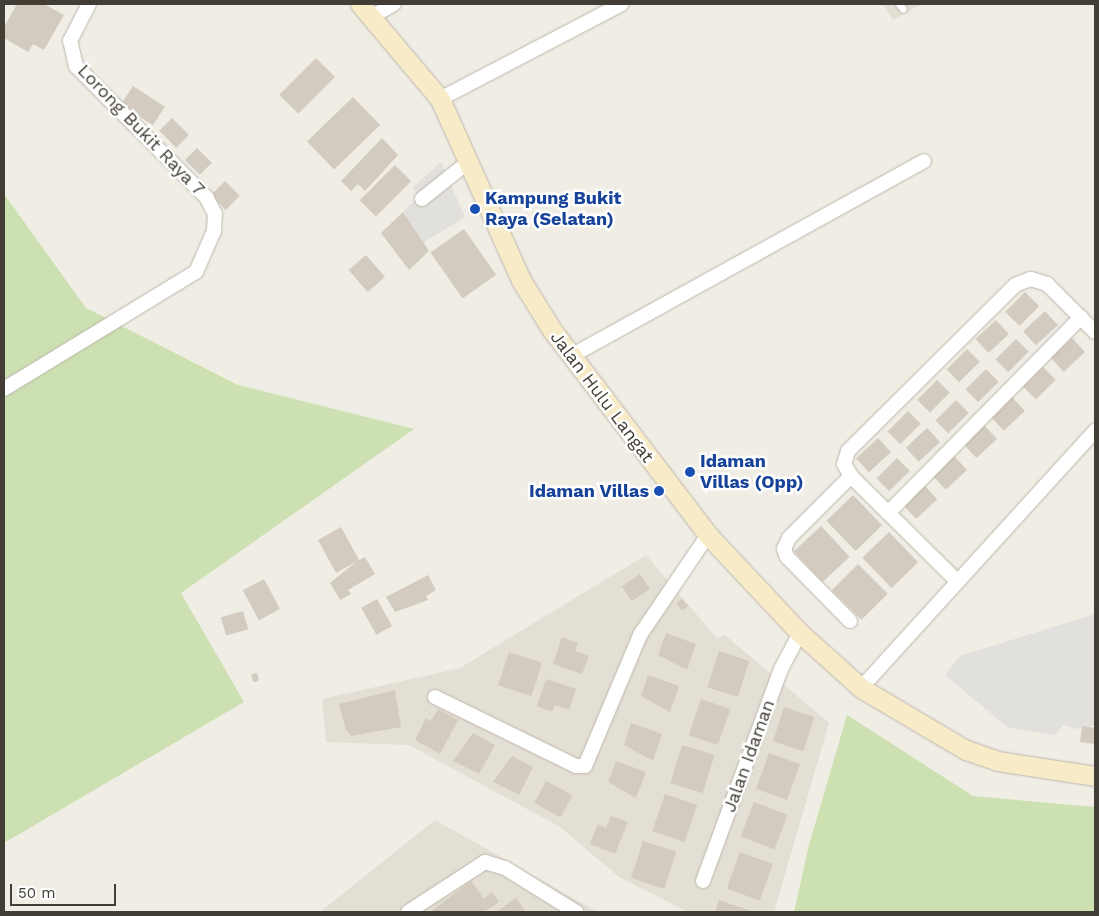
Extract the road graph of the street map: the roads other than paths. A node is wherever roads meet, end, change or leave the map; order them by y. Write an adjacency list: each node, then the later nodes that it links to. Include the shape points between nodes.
1 (89, 4): 12 (street, Lorong Bukit Raya 7, via 70,41 76,66 207,198 215,214 214,232 196,272)
2 (394, 4): 4 (street)
3 (622, 4): 5 (street)
4 (367, 10): 5 (main road, Jalan Hulu Langat)
5 (440, 99): 7 (main road, Jalan Hulu Langat)
6 (924, 161): 11 (street)
7 (467, 163): 8 (street); 11 (main road, Jalan Hulu Langat, via 521,280)
8 (422, 199)
9 (1081, 317): 10 (street); 14 (street, via 1047,284 1030,279 1016,285 848,451 844,464); 15 (street)
10 (1095, 332)
11 (571, 356): 16 (main road, Jalan Hulu Langat)
12 (4, 389)
13 (1095, 431): 17 (street)
14 (851, 476): 15 (street); 18 (street, via 789,538 784,549 787,558)
15 (888, 513): 17 (street)
16 (708, 535): 19 (main road, Jalan Hulu Langat); 21 (street, via 640,635 585,766 576,766)
17 (957, 581): 20 (street)
18 (850, 621)
19 (800, 633): 20 (main road, Jalan Hulu Langat); 23 (street, Jalan Idaman, via 781,670)
20 (862, 688): 22 (main road, Jalan Hulu Langat, via 966,750 998,761)
21 (435, 697)
22 (1095, 776)
23 (703, 880)
24 (408, 912): 25 (street, via 486,862 505,868)
25 (576, 912)

